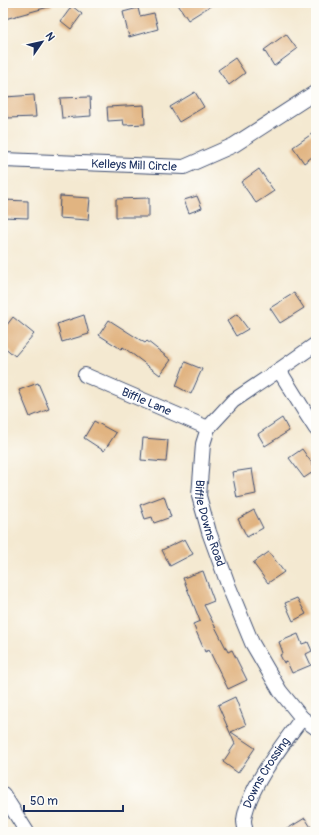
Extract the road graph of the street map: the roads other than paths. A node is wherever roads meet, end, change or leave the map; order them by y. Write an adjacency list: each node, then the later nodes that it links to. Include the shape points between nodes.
1 (316, 92): 2 (street, Kelleys Mill Circle, via 234,145 184,167)
2 (3, 160)
3 (316, 344): 4 (street, Biffle Downs Road)
4 (280, 370): 6 (street, Biffle Downs Road, via 233,401); 7 (street)
5 (86, 375): 6 (street, Biffle Lane)
6 (208, 428): 8 (street, Biffle Downs Road, via 203,444 199,496 208,532 252,644 280,691)
7 (316, 429)
8 (302, 718): 9 (street, Biffle Downs Road); 12 (street, Downs Crossing, via 261,778 249,801 244,821)
9 (316, 728)
10 (3, 794): 11 (street)
11 (27, 832)
12 (246, 832)

